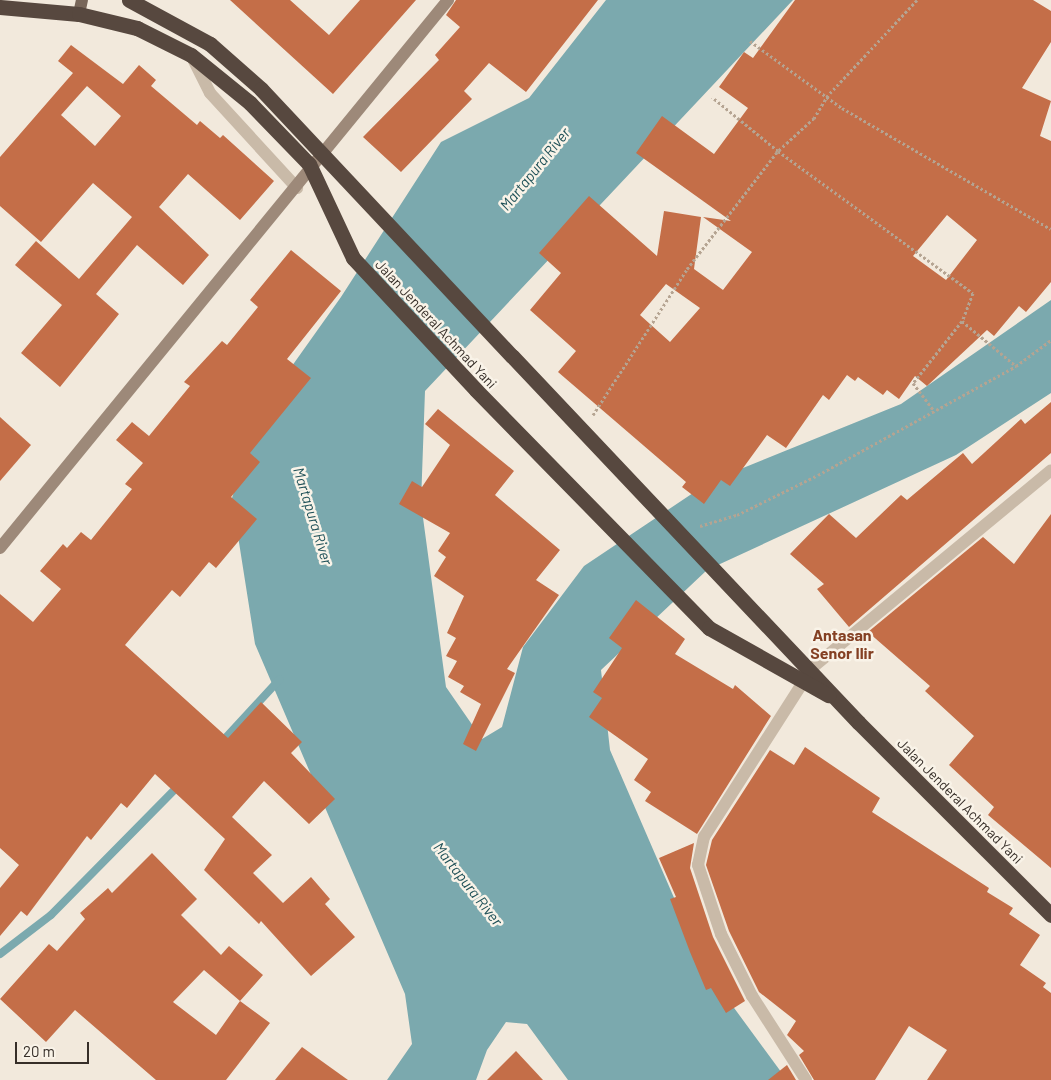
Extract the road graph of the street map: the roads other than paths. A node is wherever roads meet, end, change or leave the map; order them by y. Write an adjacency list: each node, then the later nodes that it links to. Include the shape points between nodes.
1 (129, 0): 9 (highway, Jalan Jenderal Achmad Yani, bridge, via 210,44 261,89 677,527)
2 (448, 0): 6 (street)
3 (0, 7): 4 (highway, Jalan Jenderal Achmad Yani)
4 (80, 7): 5 (highway, Jalan Jenderal Achmad Yani, via 137,28)
5 (192, 55): 6 (street, via 210,94); 9 (highway, Jalan Jenderal Achmad Yani, bridge, via 250,103 309,164 353,258 646,568 709,628 735,645)
6 (297, 188): 8 (street)
7 (1051, 470): 9 (street)
8 (0, 548)
9 (808, 673): 10 (highway, Jalan Jenderal Achmad Yani); 11 (street, via 704,837 698,865 720,934 752,996)
10 (1051, 915)
11 (806, 1080)

